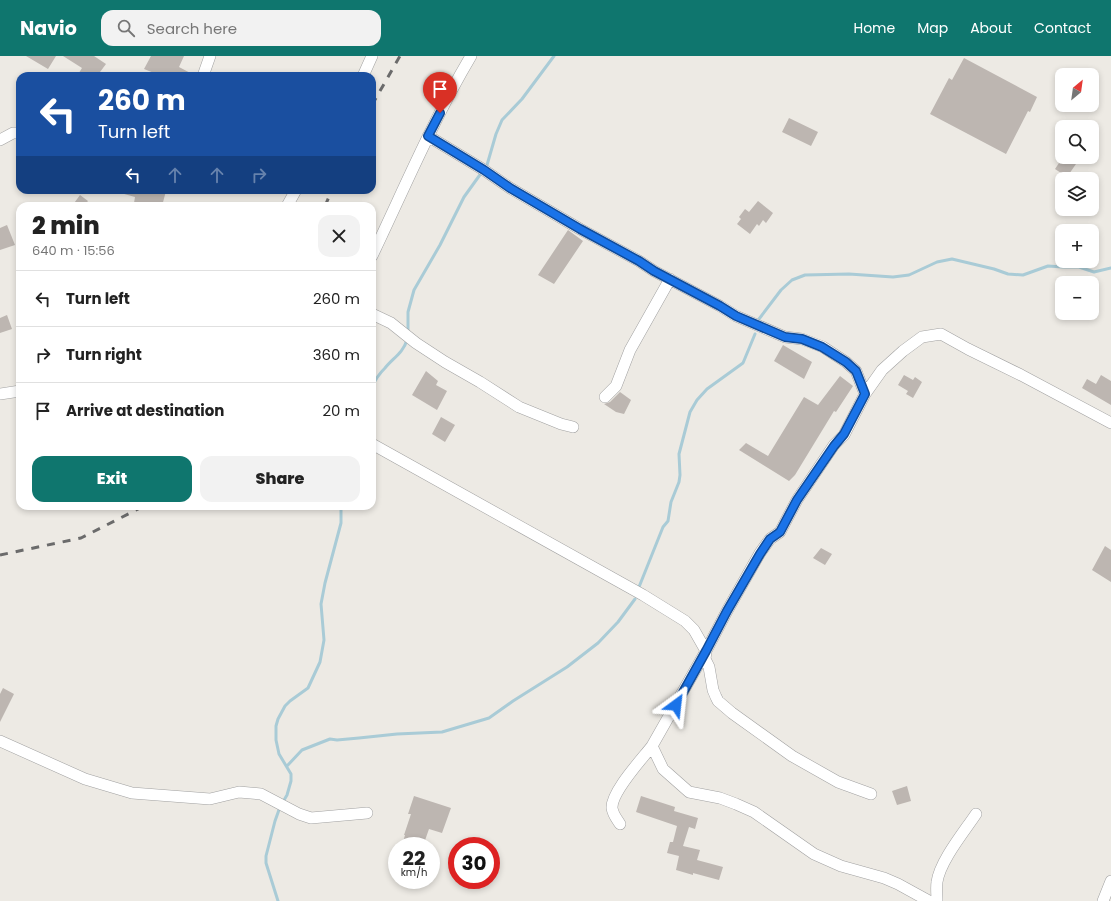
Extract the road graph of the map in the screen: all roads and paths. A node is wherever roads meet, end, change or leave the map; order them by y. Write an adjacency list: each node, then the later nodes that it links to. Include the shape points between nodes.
1 (210, 56): 4 (street)
2 (372, 56): 5 (street)
3 (471, 56): 7 (street)
4 (204, 72)
5 (365, 72)
6 (16, 133): 8 (street)
7 (428, 136): 9 (street); 10 (street, via 510,188)
8 (0, 140)
9 (376, 247)
10 (670, 279): 14 (street, via 752,324 785,337 802,339 822,347 856,371); 15 (street, via 630,350 616,386)
11 (376, 316): 17 (street, via 391,322 445,362 519,407)
12 (16, 392): 13 (street)
13 (0, 394)
14 (865, 394): 16 (street, via 882,370 903,351 922,337 941,334); 19 (street, via 844,434 797,500 780,532 770,539 760,554)
15 (605, 397)
16 (1111, 423)
17 (573, 427)
18 (376, 446): 19 (street, via 685,621 694,630)
19 (706, 651): 21 (street); 22 (street, via 705,660 710,667 713,690 718,701 792,756 838,782)
20 (0, 741): 23 (street, via 85,779 132,792 210,799 239,792 261,794 311,818)
21 (652, 746): 25 (street, via 621,785 614,800 614,815); 27 (street, via 663,770 689,792 720,798 754,812 814,854 841,866 884,878)
22 (871, 794)
23 (367, 813)
24 (976, 814): 28 (street, via 940,872 936,883)
25 (620, 824)
26 (1111, 881): 29 (street)
27 (929, 901)
28 (937, 901)
29 (1104, 901)

